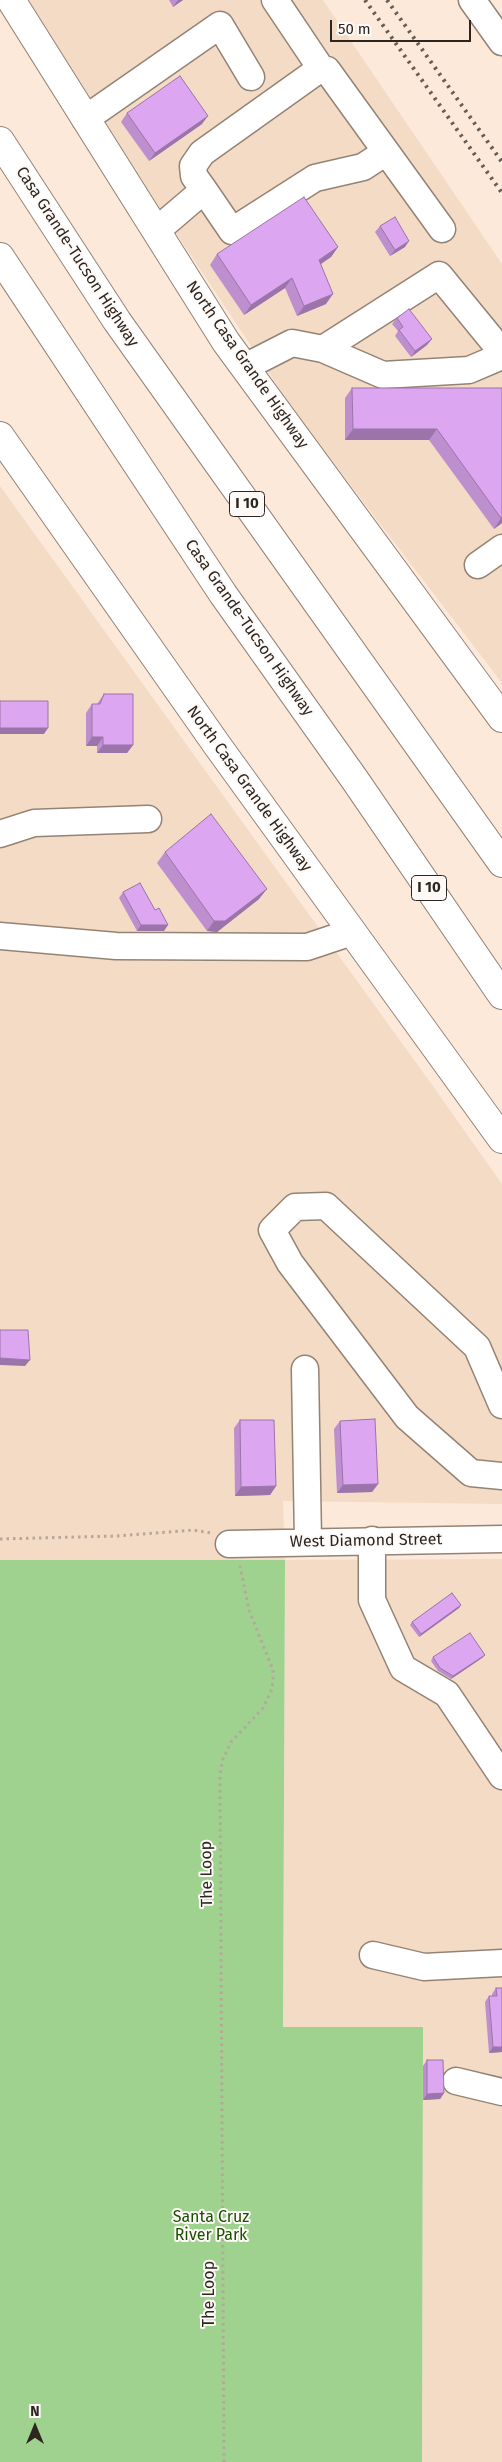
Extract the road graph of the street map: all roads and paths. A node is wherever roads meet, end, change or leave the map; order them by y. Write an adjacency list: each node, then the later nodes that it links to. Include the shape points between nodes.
1 (10, 0): 7 (main road, North Casa Grande Highway)
2 (275, 0): 5 (street)
3 (472, 0): 4 (street)
4 (502, 42)
5 (322, 70): 9 (street, via 328,70); 10 (street, via 317,70 202,153 193,166 194,176)
6 (251, 77): 7 (street, via 220,25)
7 (85, 119): 12 (main road, North Casa Grande Highway)
8 (0, 140): 24 (main road, Casa Grande-Tucson Highway / I 10, via 117,321)
9 (386, 152): 10 (street, via 363,167 315,178 232,231); 11 (street)
10 (204, 190): 12 (street)
11 (442, 229)
12 (156, 231): 17 (main road, North Casa Grande Highway)
13 (0, 257): 27 (main road, Casa Grande-Tucson Highway / I 10, via 222,594 361,788)
14 (323, 349): 15 (street, via 439,275); 16 (street, via 383,375 469,370); 17 (street, via 292,343)
15 (502, 352)
16 (502, 356)
17 (245, 367): 21 (main road, North Casa Grande Highway)
18 (0, 436): 25 (main road, North Casa Grande Highway)
19 (502, 548): 20 (street)
20 (478, 565)
21 (502, 718)
22 (148, 819): 23 (street, via 34,823)
23 (0, 834)
24 (502, 863)
25 (352, 932): 26 (street, via 307,947 116,946); 28 (main road, North Casa Grande Highway)
26 (0, 936)
27 (502, 995)
28 (502, 1139)
29 (305, 1369): 35 (street)
30 (502, 1405): 31 (street, via 477,1347 326,1206 295,1206 272,1230 290,1263 407,1417 471,1473)
31 (502, 1476)
32 (0, 1539): 36 (path, via 193,1530 214,1534)
33 (502, 1539): 34 (street, West Diamond Street)
34 (372, 1540): 35 (street, West Diamond Street); 37 (street, via 372,1600 403,1668 447,1694)
35 (308, 1541): 36 (street, West Diamond Street)
36 (230, 1544): 42 (path, The Loop, via 240,1560 249,1610 273,1670 273,1680 263,1708 231,1742 220,1774)
37 (502, 1776)
38 (373, 1955): 39 (street, via 424,1967)
39 (502, 1962)
40 (456, 2081): 41 (street)
41 (502, 2092)
42 (224, 2462)

